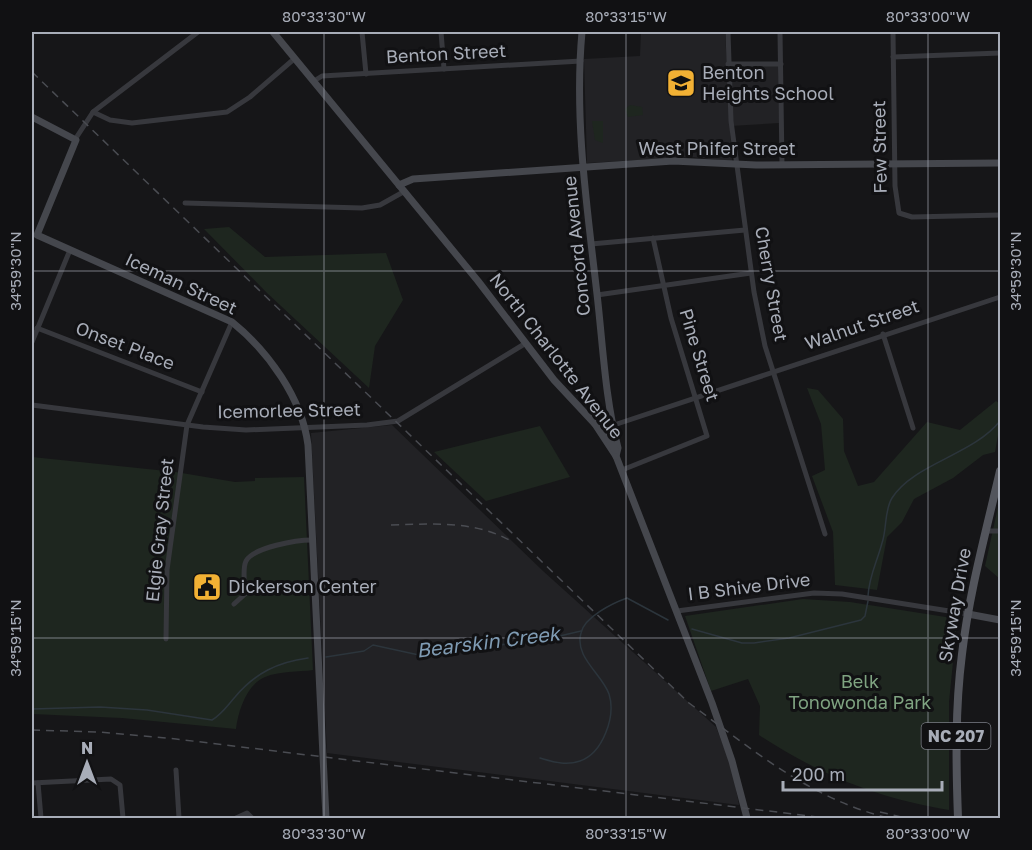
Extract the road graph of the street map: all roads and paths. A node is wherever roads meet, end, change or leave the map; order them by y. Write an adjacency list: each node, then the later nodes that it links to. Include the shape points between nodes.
1 (198, 32): 18 (street)
2 (273, 32): 11 (main road, North Charlotte Avenue)
3 (362, 32): 16 (street)
4 (441, 32): 15 (street)
5 (582, 32): 12 (main road, Concord Avenue)
6 (728, 32): 13 (street, Cherry Street)
7 (780, 32): 14 (street)
8 (893, 32): 10 (street, Few Street)
9 (1000, 53): 10 (street)
10 (894, 57): 24 (street, Few Street)
11 (294, 59): 17 (main road, North Charlotte Avenue); 18 (street, via 250,98 227,112 132,123 110,120)
12 (581, 61): 15 (street, Benton Street); 25 (main road, Concord Avenue)
13 (728, 64): 14 (street); 22 (street, Cherry Street)
14 (781, 64): 23 (street)
15 (444, 69): 16 (street, Benton Street)
16 (366, 74): 17 (street, Benton Street, via 322,76)
17 (314, 81): 26 (main road, North Charlotte Avenue)
18 (93, 112): 20 (street)
19 (32, 117): 20 (main road)
20 (76, 138): 30 (main road)
21 (1000, 163): 24 (main road, West Phifer Street)
22 (736, 165): 23 (main road, West Phifer Street); 25 (main road, West Phifer Street, via 673,161); 29 (street, Cherry Street)
23 (782, 165): 24 (main road, West Phifer Street)
24 (895, 165): 28 (street, Few Street, via 900,213 912,217)
25 (583, 168): 26 (main road, West Phifer Street, via 413,179); 32 (main road, Concord Avenue)
26 (402, 188): 27 (street, West Phifer Street, via 380,205 362,208); 42 (main road, North Charlotte Avenue)
27 (186, 202)
28 (1000, 215)
29 (745, 230): 31 (street); 34 (street, Cherry Street)
30 (34, 234): 33 (main road, Iceman Street)
31 (653, 238): 32 (street); 35 (street, Pine Street)
32 (591, 244): 36 (main road, Concord Avenue)
33 (70, 250): 38 (main road, Iceman Street); 39 (street)
34 (751, 273): 35 (street); 43 (street, Cherry Street)
35 (662, 286): 36 (street); 45 (street, Pine Street)
36 (597, 295): 48 (main road, Concord Avenue)
37 (1000, 297): 40 (street, Walnut Street)
38 (232, 321): 44 (street, Elgie Gray Street); 49 (main road, Iceman Street, via 253,341 294,396)
39 (37, 328): 41 (street); 44 (street, Onset Place)
40 (883, 334): 43 (street, Walnut Street); 50 (street)
41 (32, 342)
42 (526, 343): 49 (street, Icemorlee Street, via 398,421); 51 (main road, North Charlotte Avenue)
43 (774, 373): 45 (street, Walnut Street); 57 (street, Cherry Street)
44 (202, 392): 47 (street, Elgie Gray Street)
45 (697, 399): 48 (street, Walnut Street); 53 (street, Pine Street, via 706,438)
46 (32, 405): 47 (street, Icemorlee Street)
47 (187, 425): 49 (street, Icemorlee Street, via 246,430); 63 (street, Elgie Gray Street, via 167,570)
48 (612, 426): 51 (street, Walnut Street); 52 (main road, Concord Avenue, via 618,448)
49 (305, 428): 58 (main road, Iceman Street)
50 (913, 428)
51 (602, 433): 52 (main road, via 615,447)
52 (616, 456): 53 (main road, North Charlotte Avenue)
53 (622, 470): 60 (main road, North Charlotte Avenue)
54 (1000, 471): 55 (main road, Skyway Drive / NC 207)
55 (986, 531): 56 (street); 61 (main road, Skyway Drive / NC 207)
56 (1000, 531)
57 (825, 534)
58 (312, 540): 59 (street, via 286,542 249,557 244,566 244,594); 72 (main road, Iceman Street)
59 (234, 604)
60 (677, 611): 61 (street, I B Shive Drive, via 802,594 852,596); 73 (main road, North Charlotte Avenue, via 732,760)
61 (968, 614): 62 (main road); 66 (main road, Skyway Drive / NC 207, via 956,721)
62 (1000, 620)
63 (166, 639)
64 (176, 770): 69 (street)
65 (35, 783): 67 (street); 68 (street, via 117,781)
66 (958, 814)
67 (41, 819)
68 (123, 819)
69 (179, 819)
70 (236, 819): 71 (street, via 247,813)
71 (252, 819)
72 (326, 819)
73 (747, 819)

